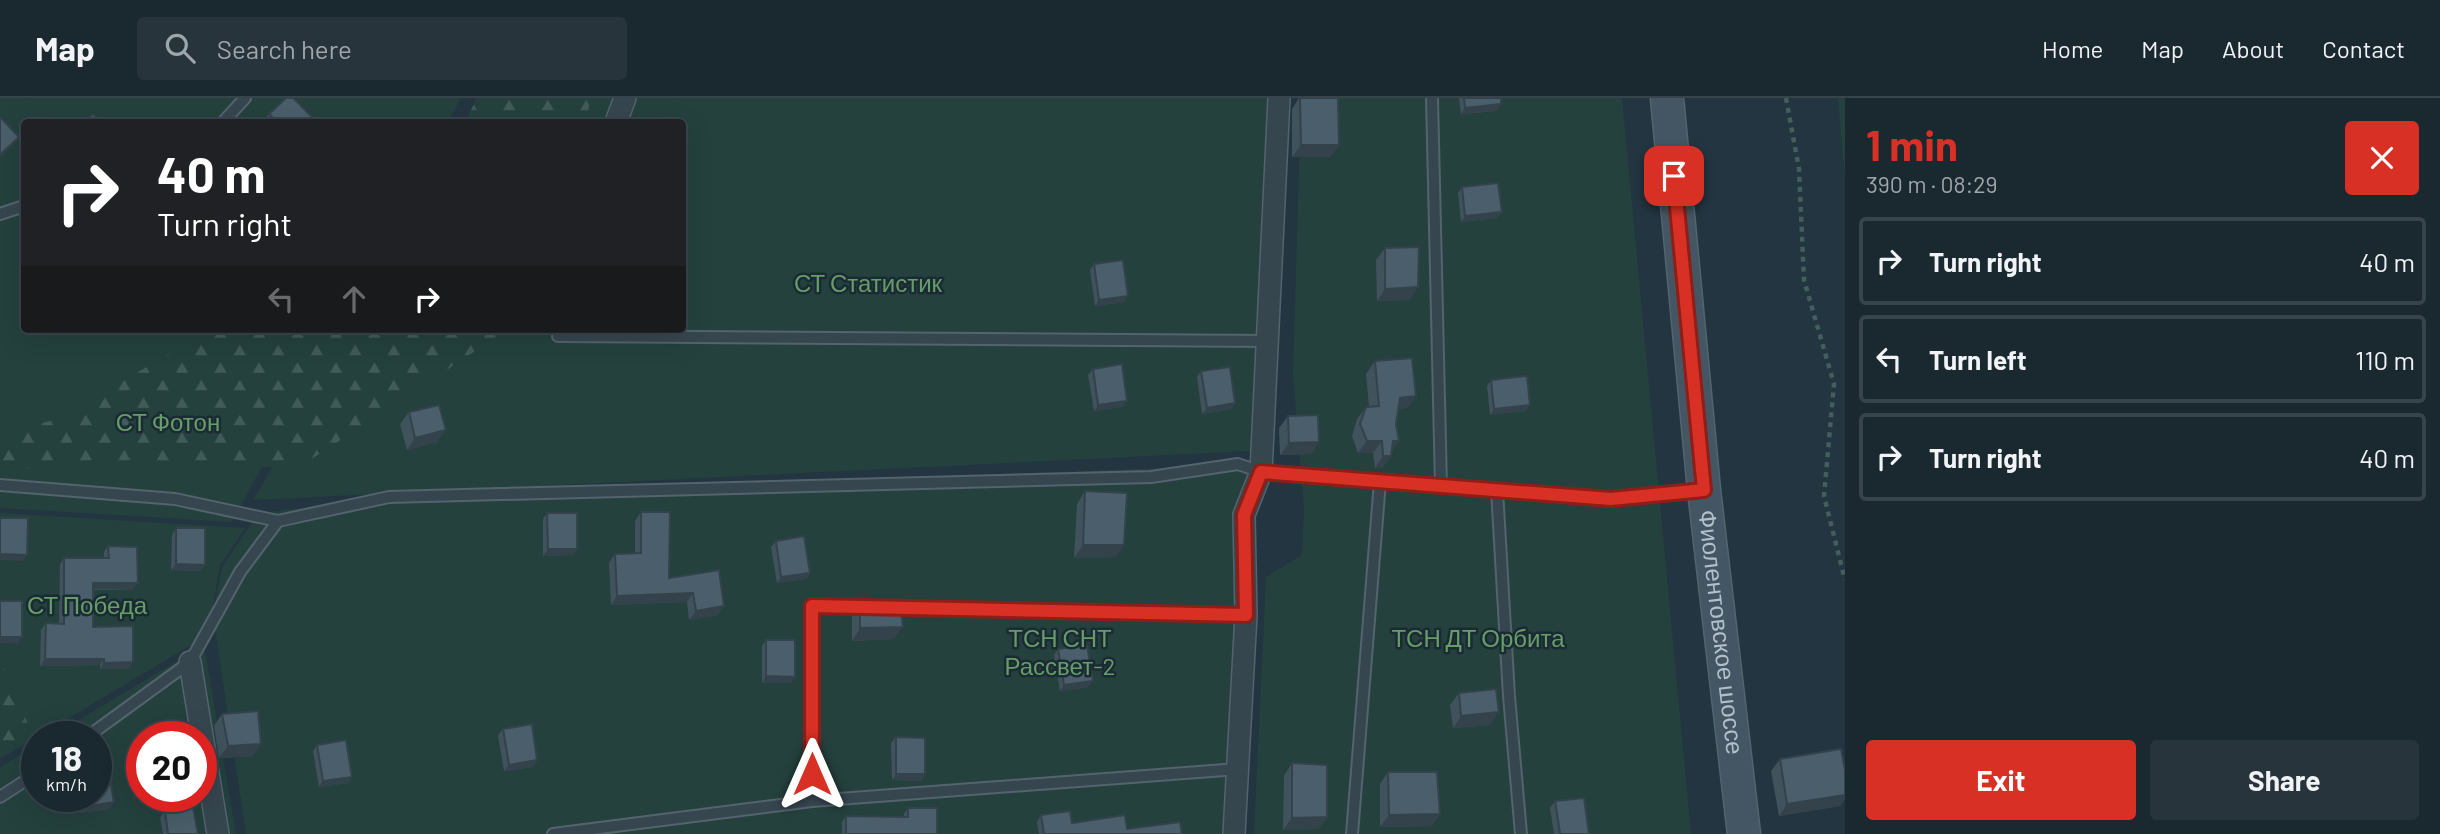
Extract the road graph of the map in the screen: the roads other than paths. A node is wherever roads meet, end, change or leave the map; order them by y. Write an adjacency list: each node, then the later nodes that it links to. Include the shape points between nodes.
1 (245, 98): 6 (lane)
2 (625, 98): 7 (street)
3 (1279, 98): 11 (street)
4 (1432, 98): 15 (lane)
5 (1667, 98): 17 (main road, Фиолентовское шоссе)
6 (226, 119)
7 (617, 119)
8 (21, 207): 9 (lane)
9 (0, 214)
10 (558, 336): 11 (lane)
11 (1269, 341): 12 (street)
12 (1261, 472): 13 (lane); 18 (lane, via 1238,464 1151,477 389,497); 19 (street, via 1244,515)
13 (1381, 481): 15 (lane); 29 (lane)
14 (0, 485): 18 (lane, via 175,499)
15 (1441, 486): 16 (lane)
16 (1497, 490): 17 (lane, via 1611,499); 30 (lane)
17 (1704, 490): 31 (main road, Фиолентовское шоссе)
18 (278, 521): 20 (lane, via 240,572)
19 (1246, 615): 22 (street); 25 (lane, via 812,606)
20 (190, 662): 21 (lane); 26 (street)
21 (109, 721)
22 (1238, 769): 25 (lane); 28 (street)
23 (21, 783): 24 (lane)
24 (0, 797)
25 (812, 801): 27 (lane)
26 (218, 834)
27 (553, 834)
28 (1234, 834)
29 (1352, 834)
30 (1521, 834)
31 (1744, 834)

